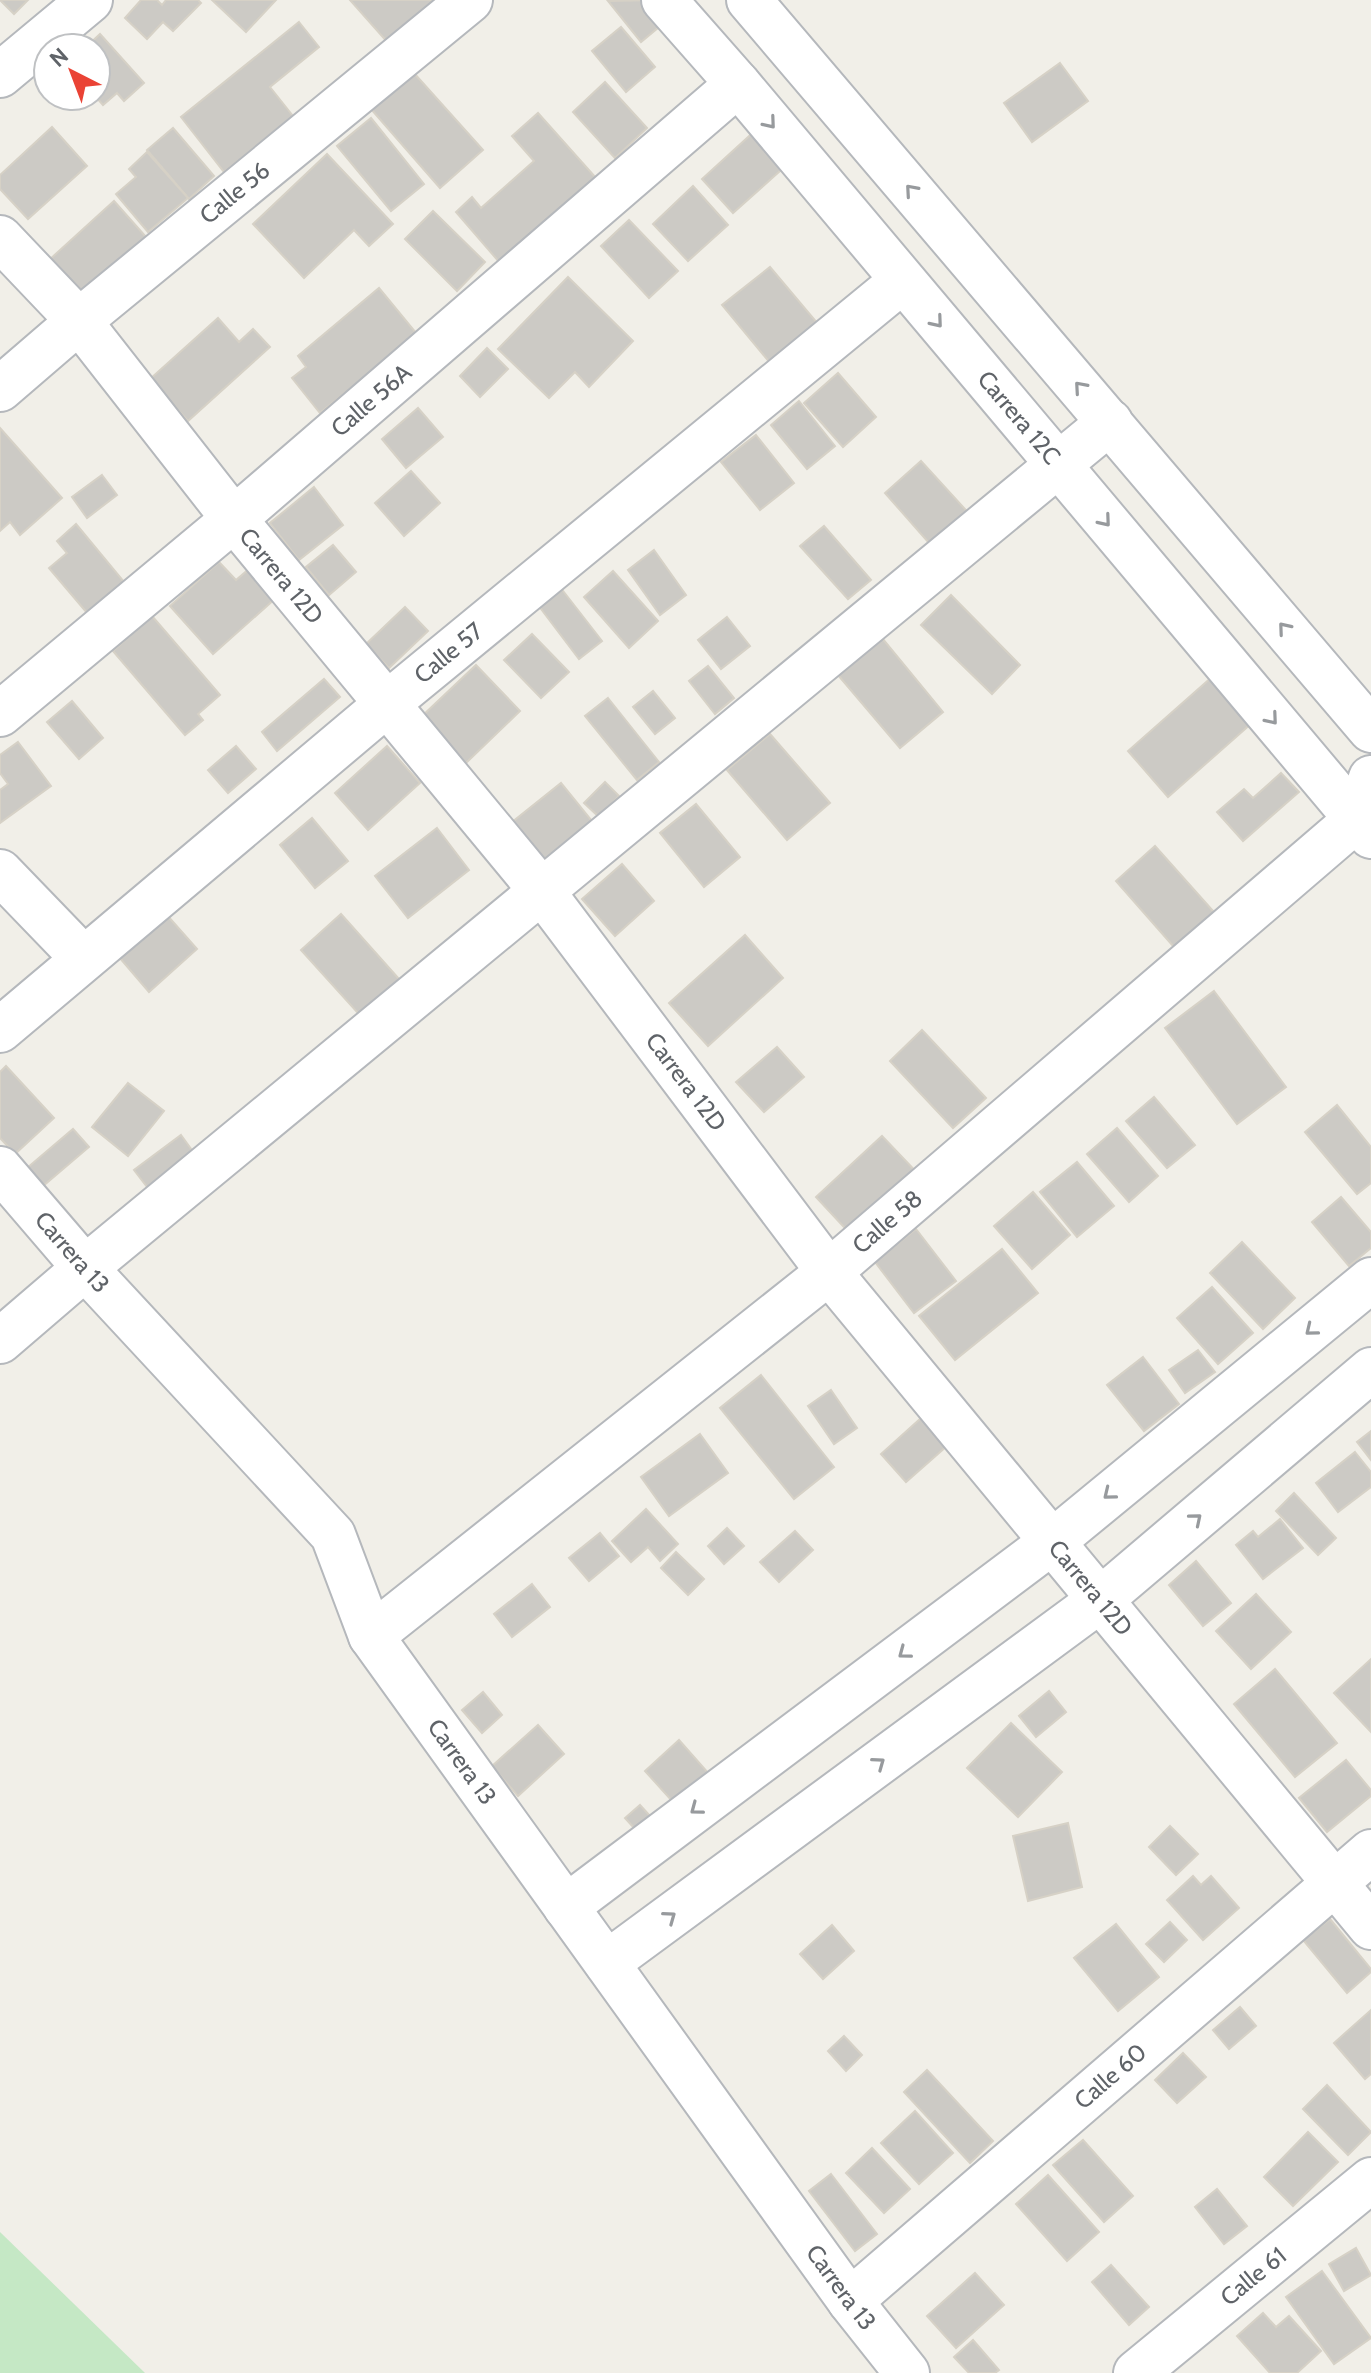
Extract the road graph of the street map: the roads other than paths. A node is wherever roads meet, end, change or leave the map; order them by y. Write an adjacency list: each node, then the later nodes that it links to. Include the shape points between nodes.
1 (90, 0): 5 (street)
2 (470, 0): 9 (street, Calle 56)
3 (664, 0): 6 (street, Carrera 12C)
4 (749, 0): 11 (street, one-way to 4)
5 (0, 75)
6 (738, 84): 8 (street, Carrera 12C, one-way to 8); 13 (street, Calle 56A)
7 (0, 238): 9 (street, Carrera 12D)
8 (902, 281): 12 (street, Carrera 12C, one-way to 12); 14 (street, Calle 57)
9 (79, 321): 10 (street, Calle 56); 13 (street, Carrera 12D)
10 (0, 389)
11 (1110, 422): 12 (street); 16 (street, one-way to 11)
12 (1057, 464): 18 (street, Carrera 12C, one-way to 18); 20 (street)
13 (234, 519): 14 (street, Carrera 12D); 15 (street, Calle 56A)
14 (388, 703): 20 (street, Carrera 12D); 21 (street, Calle 57)
15 (0, 714)
16 (1371, 730)
17 (1371, 778): 18 (street)
18 (1364, 828): 25 (street, Calle 58)
19 (0, 872): 21 (street)
20 (541, 890): 24 (street); 25 (street, Carrera 12D)
21 (83, 958): 22 (street, Calle 57)
22 (0, 1030)
23 (0, 1169): 24 (street, Carrera 13)
24 (85, 1268): 27 (street); 31 (street, Carrera 13, via 333,1535)
25 (829, 1272): 29 (street, Carrera 12D); 31 (street, Calle 58)
26 (1371, 1280): 29 (street, one-way to 29)
27 (0, 1341)
28 (1371, 1370): 30 (street, one-way to 28)
29 (1052, 1542): 30 (street, Carrera 12D); 34 (street, one-way to 34)
30 (1100, 1600): 33 (street, Carrera 12D); 36 (street, one-way to 30)
31 (371, 1636): 34 (street, Carrera 13)
32 (1371, 1852): 33 (street, Calle 60)
33 (1333, 1884): 35 (street, Carrera 12D); 38 (street, Calle 60)
34 (566, 1907): 36 (street, Carrera 13)
35 (1371, 1927)
36 (607, 1963): 38 (street, Carrera 13)
37 (1371, 2180): 40 (street, Calle 61)
38 (850, 2301): 39 (street, Carrera 13)
39 (907, 2373)
40 (1136, 2373)

